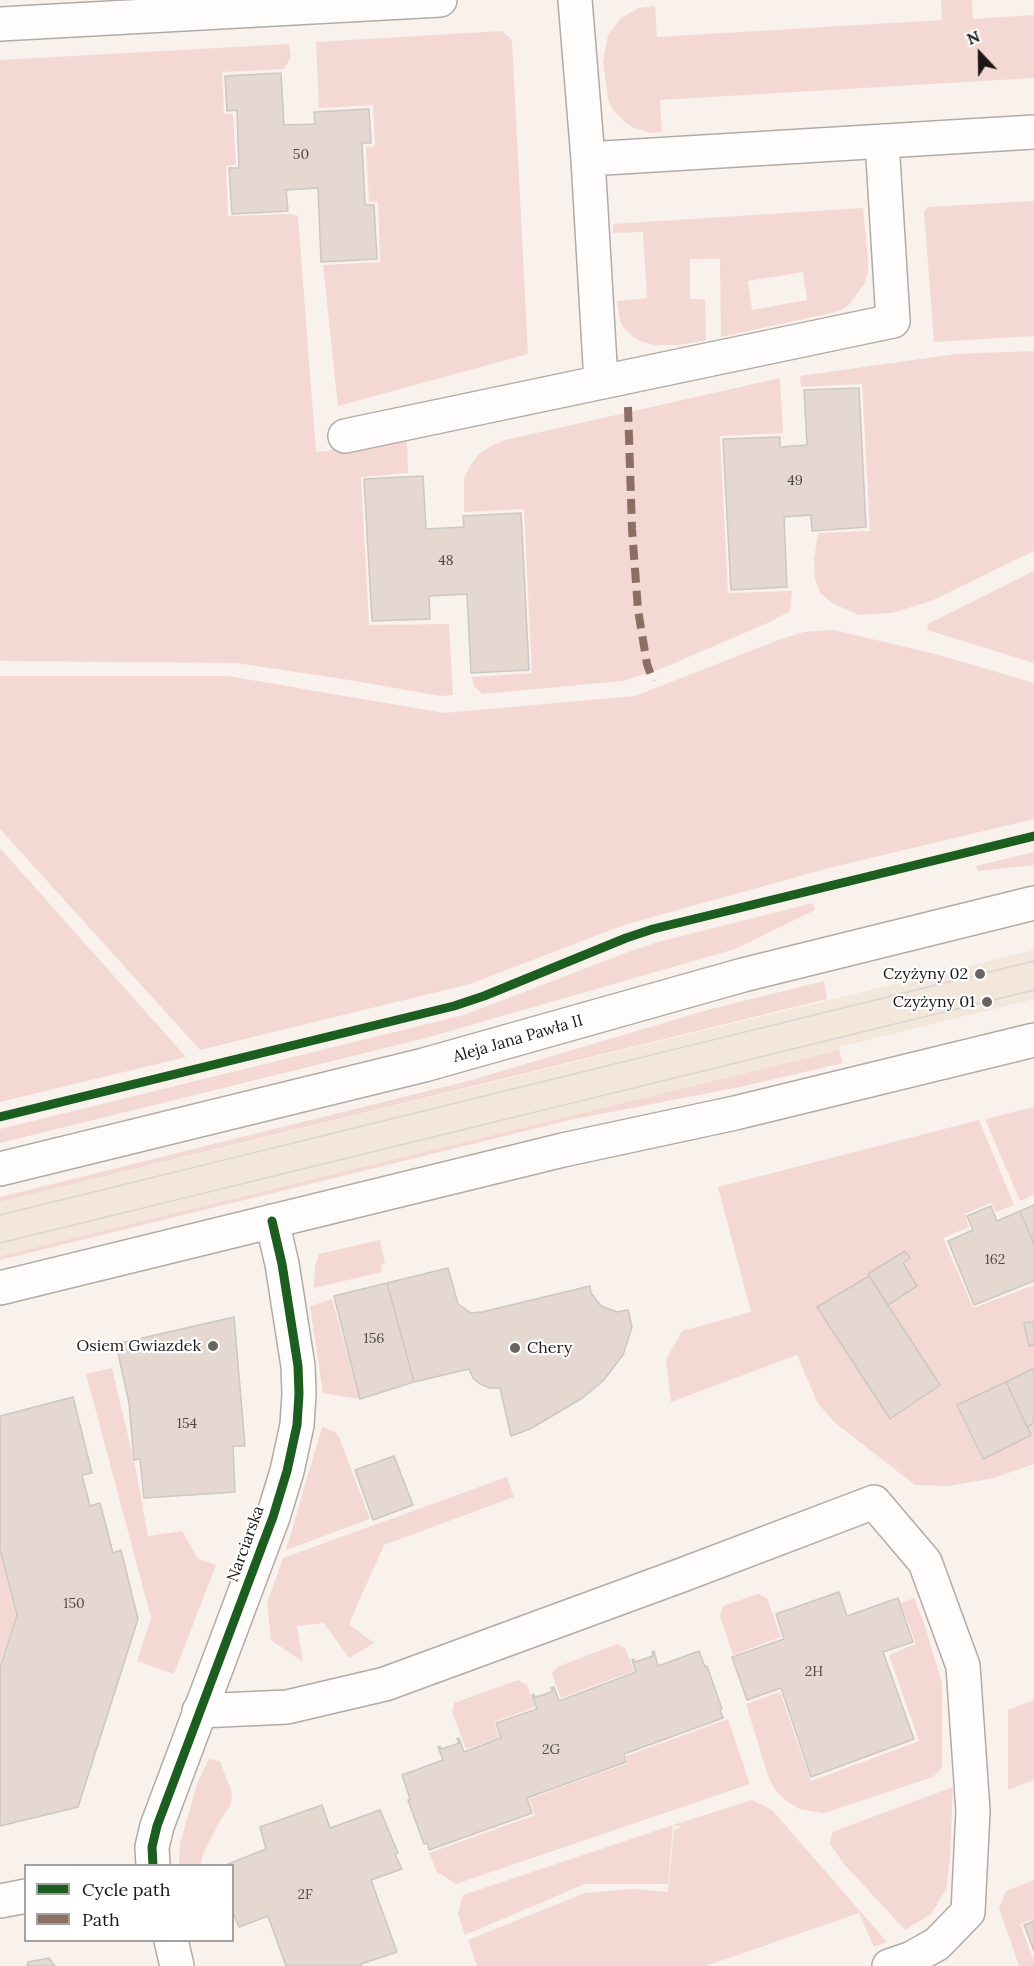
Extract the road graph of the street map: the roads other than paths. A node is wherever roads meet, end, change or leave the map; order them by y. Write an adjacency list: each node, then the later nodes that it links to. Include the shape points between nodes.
1 (440, 0): 3 (main road)
2 (575, 0): 6 (main road)
3 (0, 24)
4 (1034, 132): 5 (main road)
5 (882, 141): 6 (main road); 7 (main road, via 893,321)
6 (588, 159): 7 (main road)
7 (601, 382): 8 (main road)
8 (345, 436)
9 (1034, 903): 11 (main road, Aleja Jana Pawła II, via 743,975 424,1065)
10 (1034, 1040): 12 (main road)
11 (0, 1169)
12 (272, 1221): 13 (main road); 14 (main road, Narciarska, via 298,1366 297,1425 273,1517)
13 (0, 1288)
14 (199, 1711): 15 (main road, Narciarska, via 157,1826); 20 (main road, via 287,1707 385,1684 874,1502 925,1562 963,1666 973,1811 968,1912 937,1944)
15 (153, 1864)
16 (24, 1896): 17 (main road)
17 (0, 1901)
18 (171, 1942): 19 (main road)
19 (177, 1966)
20 (889, 1966)

